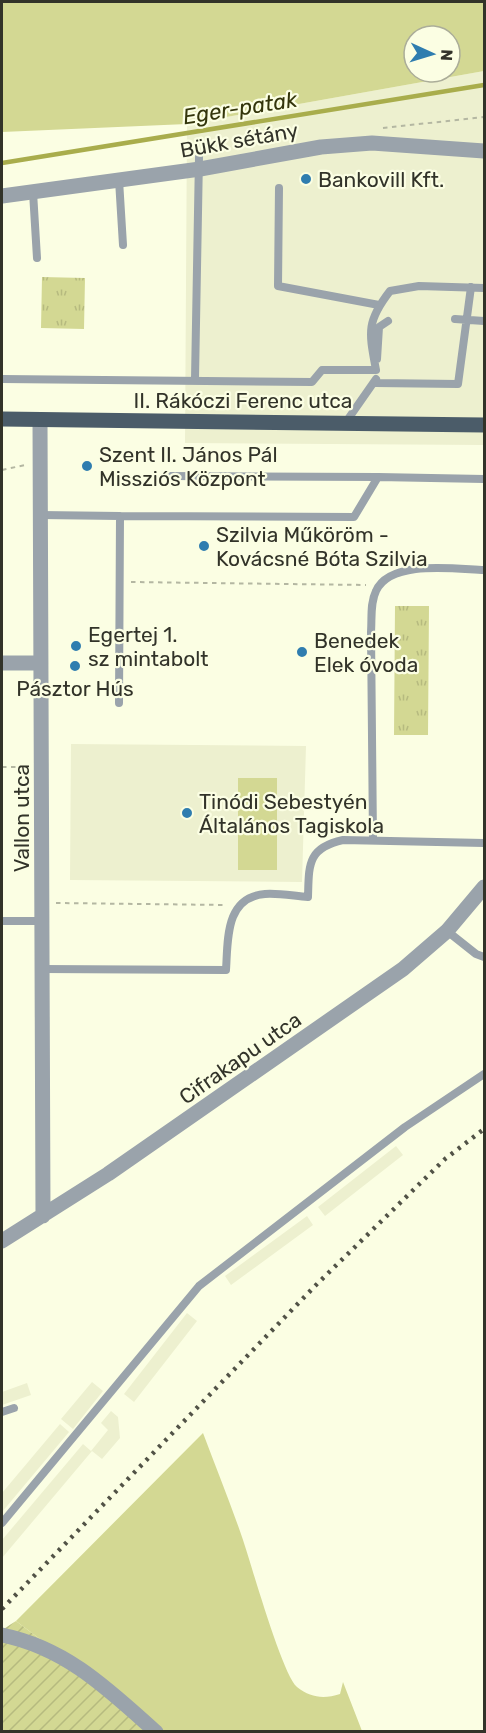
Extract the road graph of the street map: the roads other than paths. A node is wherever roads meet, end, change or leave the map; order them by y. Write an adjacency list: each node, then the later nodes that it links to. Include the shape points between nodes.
1 (484, 151): 2 (street, Bükk sétány, via 372,142)
2 (200, 163): 3 (street, Bükk sétány); 17 (lane)
3 (119, 180): 5 (street, Bükk sétány); 7 (lane)
4 (279, 188): 11 (lane, via 278,286)
5 (33, 192): 6 (street, Bükk sétány); 8 (lane)
6 (2, 196)
7 (123, 245)
8 (37, 258)
9 (471, 287): 10 (lane); 11 (lane, via 419,286 390,291); 13 (lane)
10 (484, 288)
11 (379, 305): 16 (lane, via 373,313 370,339)
12 (455, 320): 13 (lane)
13 (467, 320): 15 (lane); 19 (lane, via 459,384)
14 (388, 321): 16 (lane, via 379,327)
15 (484, 321)
16 (376, 370): 17 (lane, via 322,370 312,382); 19 (lane)
17 (195, 379): 18 (lane)
18 (2, 380)
19 (376, 383): 22 (lane)
20 (2, 420): 21 (main road, II. Rákóczi Ferenc utca)
21 (40, 420): 22 (main road, II. Rákóczi Ferenc utca); 27 (street, Vallon utca)
22 (346, 422): 23 (main road, II. Rákóczi Ferenc utca)
23 (484, 426)
24 (168, 476): 25 (lane)
25 (378, 477): 26 (lane); 28 (lane, via 354,517)
26 (484, 479)
27 (40, 515): 28 (lane); 31 (street, Vallon utca)
28 (120, 516): 32 (lane)
29 (484, 570): 33 (lane, via 422,568 398,572 377,588 372,602 371,632)
30 (2, 663): 31 (street)
31 (41, 663): 37 (street, Vallon utca)
32 (119, 703)
33 (374, 840): 34 (lane); 40 (lane, via 328,843 314,853 308,897 263,894 239,905 229,923 226,970)
34 (484, 843)
35 (484, 887): 38 (street, Cifrakapu utca)
36 (2, 921): 37 (lane)
37 (42, 921): 40 (street, Vallon utca)
38 (447, 931): 39 (lane); 42 (street, Cifrakapu utca, via 403,969 250,1078)
39 (484, 957)
40 (42, 969): 42 (street, Vallon utca)
41 (484, 1074): 46 (lane, via 405,1127 199,1286)
42 (43, 1216): 43 (street, Cifrakapu utca)
43 (2, 1241)
44 (14, 1408): 45 (lane)
45 (2, 1412)
46 (2, 1523)
47 (2, 1635): 48 (street, via 28,1640 61,1655)
48 (156, 1731)

